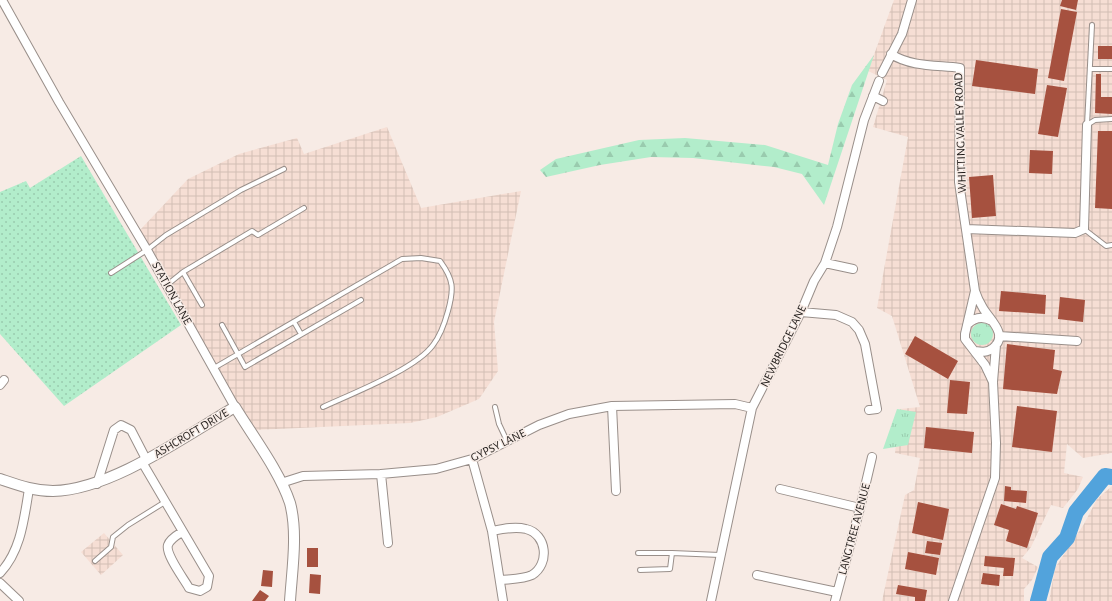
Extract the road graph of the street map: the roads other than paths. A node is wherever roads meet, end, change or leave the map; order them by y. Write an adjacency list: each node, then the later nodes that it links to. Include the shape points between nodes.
1 (2, 0): 18 (street, STATION LANE, via 59,102)
2 (912, 0): 4 (street, via 902,34)
3 (1092, 25): 5 (lane)
4 (891, 54): 7 (street); 15 (street, WHITTING VALLEY ROAD, via 900,60 919,64 960,68 959,182)
5 (1090, 69): 6 (lane); 12 (lane)
6 (1112, 69)
7 (882, 73)
8 (879, 81): 9 (street, NEWBRIDGE LANE)
9 (873, 96): 10 (street); 19 (street, NEWBRIDGE LANE, via 864,120 839,220)
10 (883, 101)
11 (1112, 119): 12 (lane, via 1094,120)
12 (1087, 125): 16 (street)
13 (284, 169): 18 (lane, via 241,190 166,235)
14 (304, 208): 21 (lane, via 258,235 252,231)
15 (966, 229): 16 (street, via 1075,234); 24 (street, WHITTING VALLEY ROAD)
16 (1084, 229): 17 (lane, via 1106,246)
17 (1112, 245)
18 (148, 250): 22 (lane); 23 (street, STATION LANE)
19 (825, 263): 20 (street); 27 (street, NEWBRIDGE LANE)
20 (853, 269)
21 (184, 272): 23 (lane); 26 (lane)
22 (111, 273)
23 (167, 285): 38 (street, STATION LANE)
24 (975, 291): 28 (street, WHITTING VALLEY ROAD); 30 (street, WHITTING VALLEY ROAD)
25 (361, 300): 32 (lane)
26 (202, 305)
27 (801, 312): 44 (street, NEWBRIDGE LANE); 45 (street, via 836,315 852,322 859,330 865,344 877,410)
28 (992, 321): 30 (street, via 982,318); 33 (street, WHITTING VALLEY ROAD)
29 (294, 322): 32 (lane); 37 (lane); 42 (lane, via 402,259 440,261 449,274 453,292 446,318 433,345 410,366)
30 (968, 324): 36 (street, WHITTING VALLEY ROAD, via 965,339)
31 (222, 325): 37 (lane)
32 (301, 334): 37 (lane, via 244,367)
33 (999, 336): 34 (street); 35 (street, WHITTING VALLEY ROAD)
34 (1077, 341)
35 (996, 345): 36 (street, via 986,352); 39 (street, WHITTING VALLEY ROAD)
36 (975, 351): 39 (street, WHITTING VALLEY ROAD)
37 (238, 355): 38 (lane)
38 (214, 368): 41 (street, STATION LANE)
39 (993, 382): 77 (street, WHITTING VALLEY ROAD, via 995,478)
40 (612, 406): 44 (street, GYPSY LANE, via 735,404); 46 (street, GYPSY LANE, via 569,414); 56 (street)
41 (235, 407): 49 (street, ASHCROFT DRIVE); 52 (street, STATION LANE)
42 (322, 407)
43 (496, 407): 46 (lane, via 499,424)
44 (752, 408): 64 (street, NEWBRIDGE LANE)
45 (869, 410)
46 (507, 441): 48 (street, GYPSY LANE)
47 (872, 457): 58 (street, LANGTREE AVENUE)
48 (472, 459): 50 (street, GYPSY LANE, via 436,469); 59 (street)
49 (144, 460): 53 (street, ASHCROFT DRIVE); 53 (street, ASHCROFT DRIVE, via 131,430 121,425 117,427); 57 (street)
50 (381, 474): 52 (street, GYPSY LANE, via 303,476); 61 (street)
51 (0, 478): 54 (street, ASHCROFT DRIVE)
52 (281, 483): 73 (street, STATION LANE, via 290,504 293,531)
53 (98, 484): 54 (street, ASHCROFT DRIVE, via 54,491)
54 (29, 489): 67 (street, via 23,530 9,563)
55 (780, 489): 58 (street)
56 (616, 492)
57 (165, 502): 60 (street); 65 (lane, via 128,525 114,537 111,547)
58 (860, 508): 71 (street, LANGTREE AVENUE)
59 (492, 531): 69 (street); 69 (street, via 526,529 539,538 544,553 542,566 531,576)
60 (182, 532): 60 (street, via 209,576 207,587 200,591 189,588 168,552 171,540)
61 (388, 543)
62 (672, 552): 63 (lane); 64 (lane); 66 (lane, via 670,569)
63 (638, 553)
64 (720, 555): 75 (street, NEWBRIDGE LANE)
65 (94, 561)
66 (640, 570)
67 (0, 573)
68 (757, 575): 71 (street)
69 (501, 580): 74 (street)
70 (0, 583): 72 (street)
71 (837, 592): 76 (street, LANGTREE AVENUE)
72 (18, 601)
73 (290, 601)
74 (504, 601)
75 (711, 601)
76 (835, 601)
77 (953, 601)

